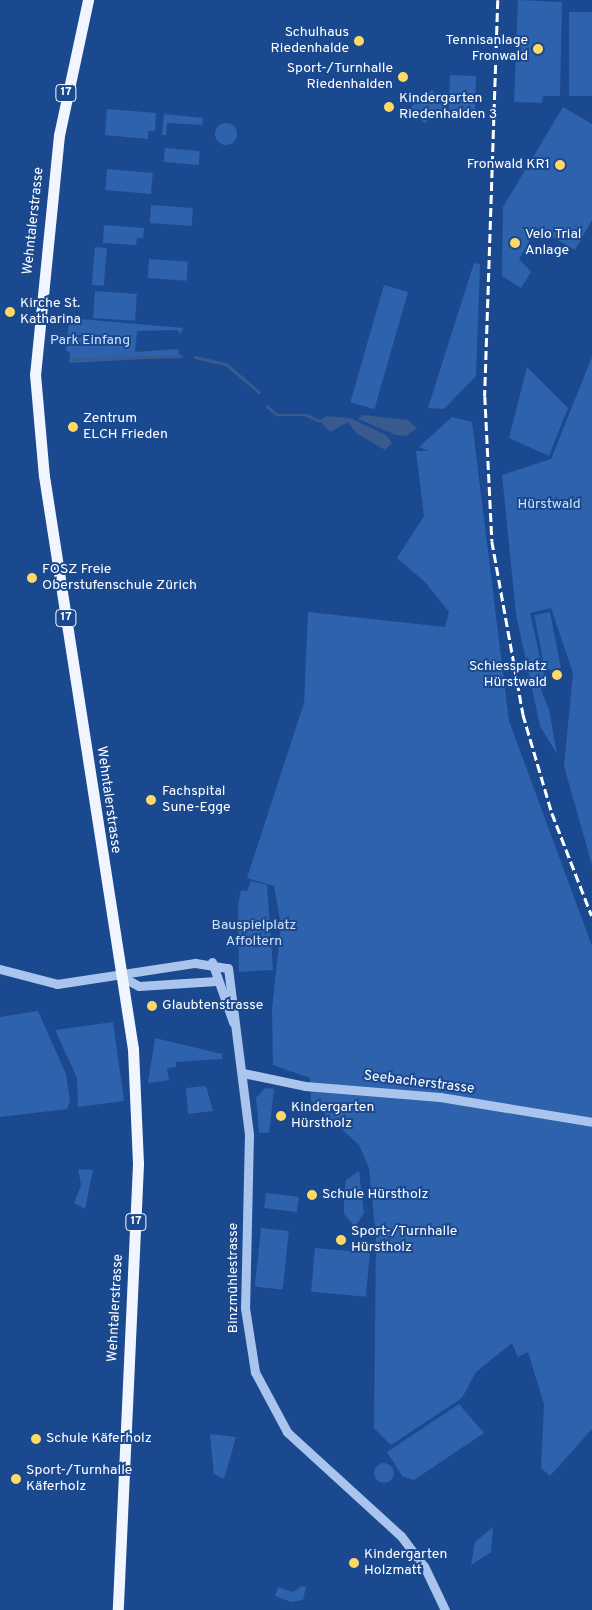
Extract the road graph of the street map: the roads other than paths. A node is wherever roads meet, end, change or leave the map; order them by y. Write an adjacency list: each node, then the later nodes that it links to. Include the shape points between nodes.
1 (88, 0): 5 (main road, Wehntalerstrasse / 17, via 64,101 52,187 36,362 37,417)
2 (212, 962): 3 (street); 5 (street); 6 (street, Binzmühlestrasse)
3 (228, 968): 6 (street); 7 (street, Binzmühlestrasse)
4 (0, 970): 5 (street, via 57,984)
5 (122, 977): 6 (street, via 139,986); 10 (main road, Wehntalerstrasse / 17, via 133,1050 138,1164)
6 (216, 981): 7 (street, Binzmühlestrasse)
7 (234, 1024): 8 (street, Binzmühlestrasse)
8 (243, 1073): 9 (street, Seebacherstrasse, via 305,1086 440,1097); 11 (street, Binzmühlestrasse, via 249,1143 246,1332 260,1386 293,1440 401,1536 424,1566)
9 (592, 1122)
10 (118, 1610)
11 (445, 1610)

